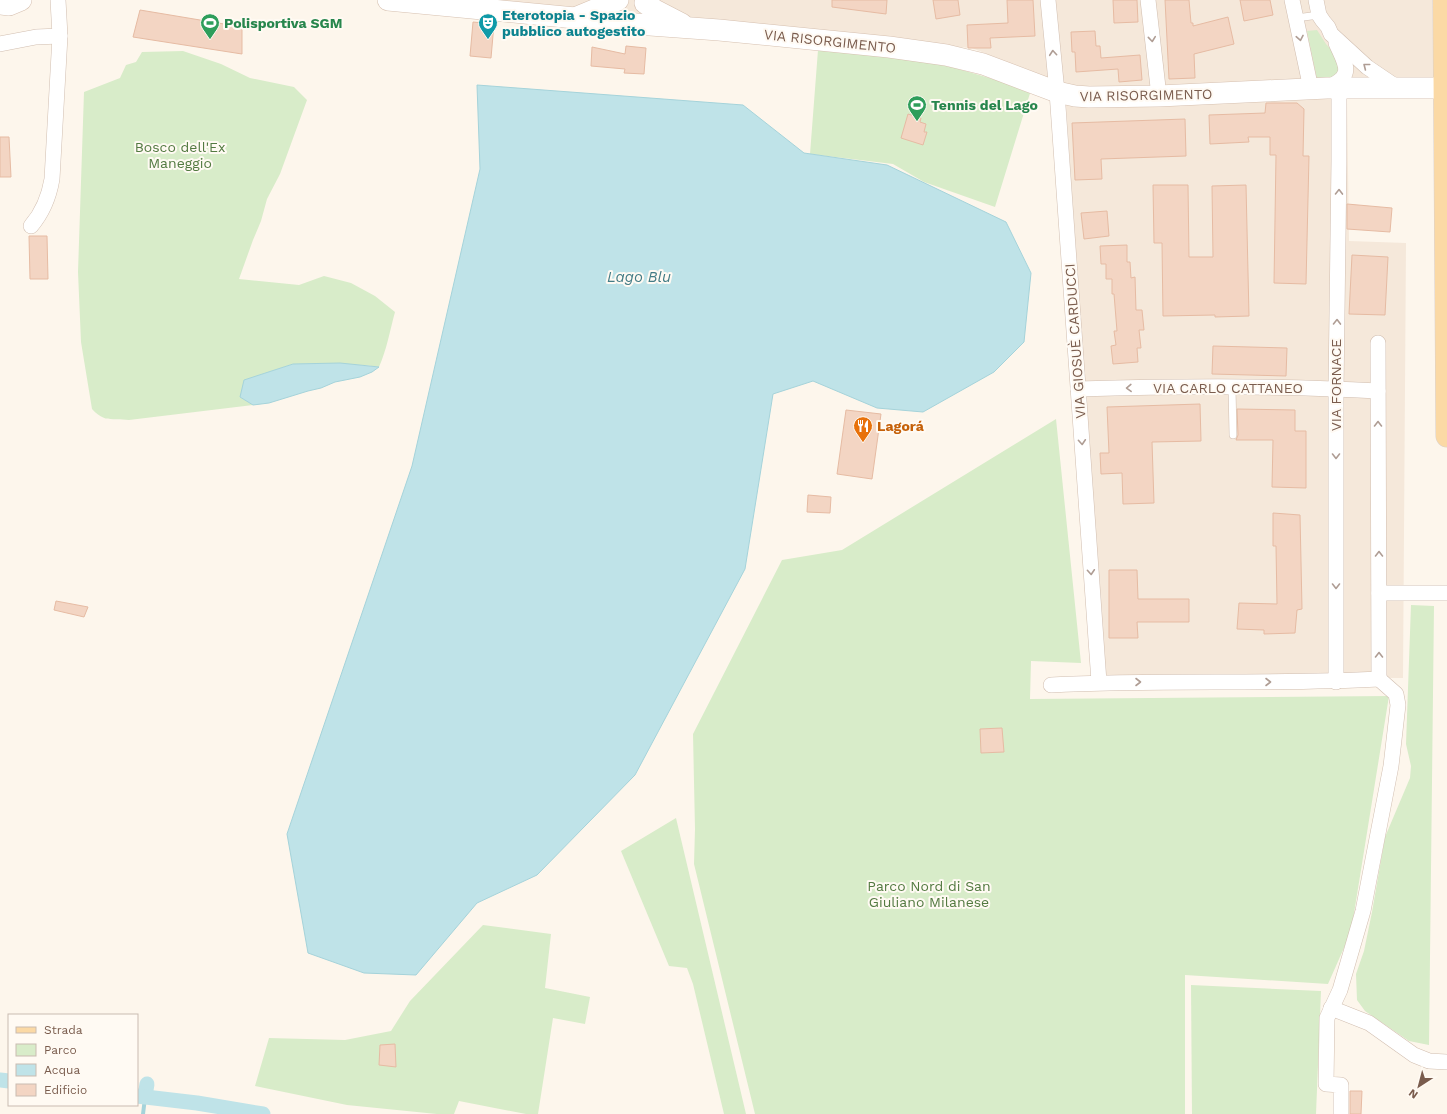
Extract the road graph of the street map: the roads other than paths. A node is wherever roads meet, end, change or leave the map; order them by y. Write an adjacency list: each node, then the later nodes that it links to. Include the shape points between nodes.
1 (21, 0): 10 (street, via 9,5)
2 (58, 0): 17 (street)
3 (388, 0): 12 (street, VIA RISORGIMENTO)
4 (618, 0): 12 (street, VIA RISORGIMENTO); 14 (street, VIA RISORGIMENTO, via 616,14 623,23)
5 (1048, 0): 22 (street, VIA GIOSUÈ CARDUCCI, one-way to 5)
6 (1148, 0): 23 (street, one-way to 23)
7 (1292, 0): 13 (street, VIA FORNACE)
8 (1444, 0): 20 (main road)
9 (644, 1): 14 (street, VIA RISORGIMENTO, via 645,17); 15 (street, VIA RISORGIMENTO)
10 (0, 4)
11 (1318, 7): 13 (lane); 16 (street)
12 (575, 18): 14 (street, VIA RISORGIMENTO)
13 (1296, 18): 21 (street, VIA FORNACE, one-way to 21)
14 (630, 24): 15 (street, VIA RISORGIMENTO)
15 (688, 28): 22 (street, VIA RISORGIMENTO, via 881,46 946,55 1001,69)
16 (1331, 34): 19 (street, one-way to 16, via 1367,67); 21 (street, via 1344,58 1346,69 1337,84)
17 (60, 36): 18 (street, via 36,37); 24 (street, via 52,179 47,201)
18 (0, 44)
19 (1398, 88): 20 (street, VIA RISORGIMENTO); 21 (street, VIA RISORGIMENTO)
20 (1444, 88): 31 (main road)
21 (1325, 89): 23 (street, VIA RISORGIMENTO); 28 (street, VIA FORNACE, one-way to 21, via 1339,161)
22 (1057, 92): 23 (street, VIA RISORGIMENTO, via 1089,97); 27 (street, VIA GIOSUÈ CARDUCCI)
23 (1159, 96)
24 (31, 226)
25 (1378, 344): 29 (street)
26 (1232, 387): 27 (street, VIA CARLO CATTANEO, one-way to 27); 28 (street, VIA CARLO CATTANEO); 30 (lane)
27 (1078, 389): 35 (street, VIA GIOSUÈ CARDUCCI, one-way to 35)
28 (1336, 389): 29 (street, VIA CARLO CATTANEO); 36 (street, VIA FORNACE, one-way to 36)
29 (1378, 391): 32 (street, one-way to 29)
30 (1233, 435)
31 (1447, 436)
32 (1379, 593): 33 (street); 34 (street, one-way to 32)
33 (1447, 593)
34 (1379, 679): 36 (street); 38 (street, via 1396,694 1398,705 1391,766 1363,911 1340,990)
35 (1099, 682): 36 (street, one-way to 36); 37 (street)
36 (1336, 682)
37 (1051, 684)
38 (1332, 1008): 39 (street, via 1369,1023 1414,1055 1429,1061); 40 (street, via 1327,1018 1326,1084 1342,1085)
39 (1447, 1062)
40 (1341, 1114)

